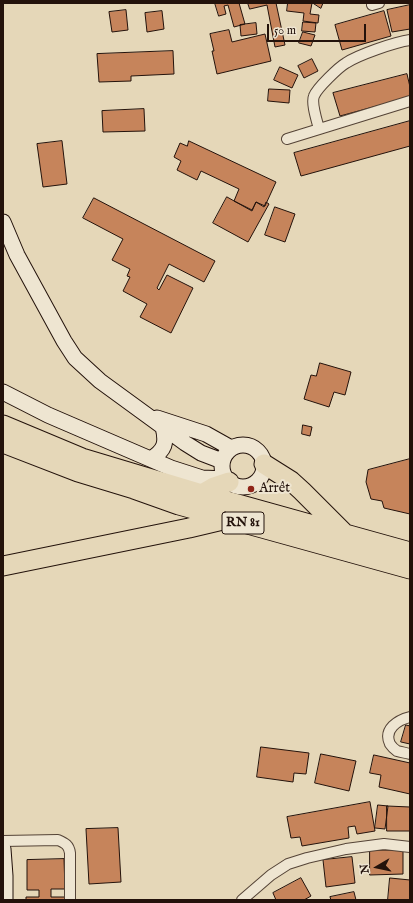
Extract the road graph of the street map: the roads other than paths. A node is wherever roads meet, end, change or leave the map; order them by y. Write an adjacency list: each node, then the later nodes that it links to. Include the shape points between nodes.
1 (410, 40): 3 (street, via 371,51 346,63 327,80 313,101)
2 (410, 101): 3 (street)
3 (319, 129): 4 (street)
4 (287, 140)
5 (3, 222): 7 (street, via 17,256 74,358 100,381)
6 (3, 392): 12 (street, via 48,415)
7 (146, 414): 9 (street); 11 (street, via 206,434)
8 (3, 425): 14 (highway, RN 81)
9 (163, 427): 12 (street, via 163,448); 15 (street)
10 (3, 443): 14 (highway, RN 81)
11 (231, 448): 13 (street, via 238,445 252,447 258,451); 15 (street, via 225,453)
12 (151, 459): 15 (street, via 171,468 200,466)
13 (264, 464): 15 (street, via 256,483 242,488 235,486); 18 (highway, via 291,481)
14 (80, 465): 16 (highway, RN 81); 17 (highway, RN 81, via 134,489 179,505)
15 (224, 472): 16 (highway, via 214,487)
16 (202, 494): 18 (highway, RN 81)
17 (228, 518): 20 (highway); 21 (highway, RN 81)
18 (345, 534): 19 (highway, RN 81)
19 (410, 552)
20 (3, 566)
21 (410, 569)
22 (410, 717): 23 (street, via 398,721 391,727 388,735 396,750)
23 (410, 754)
24 (3, 841): 28 (street, via 58,840 65,843 70,853)
25 (410, 847): 29 (street, via 384,844 307,858 288,864)
26 (3, 849): 27 (street)
27 (5, 900)
28 (70, 900)
29 (242, 900)

